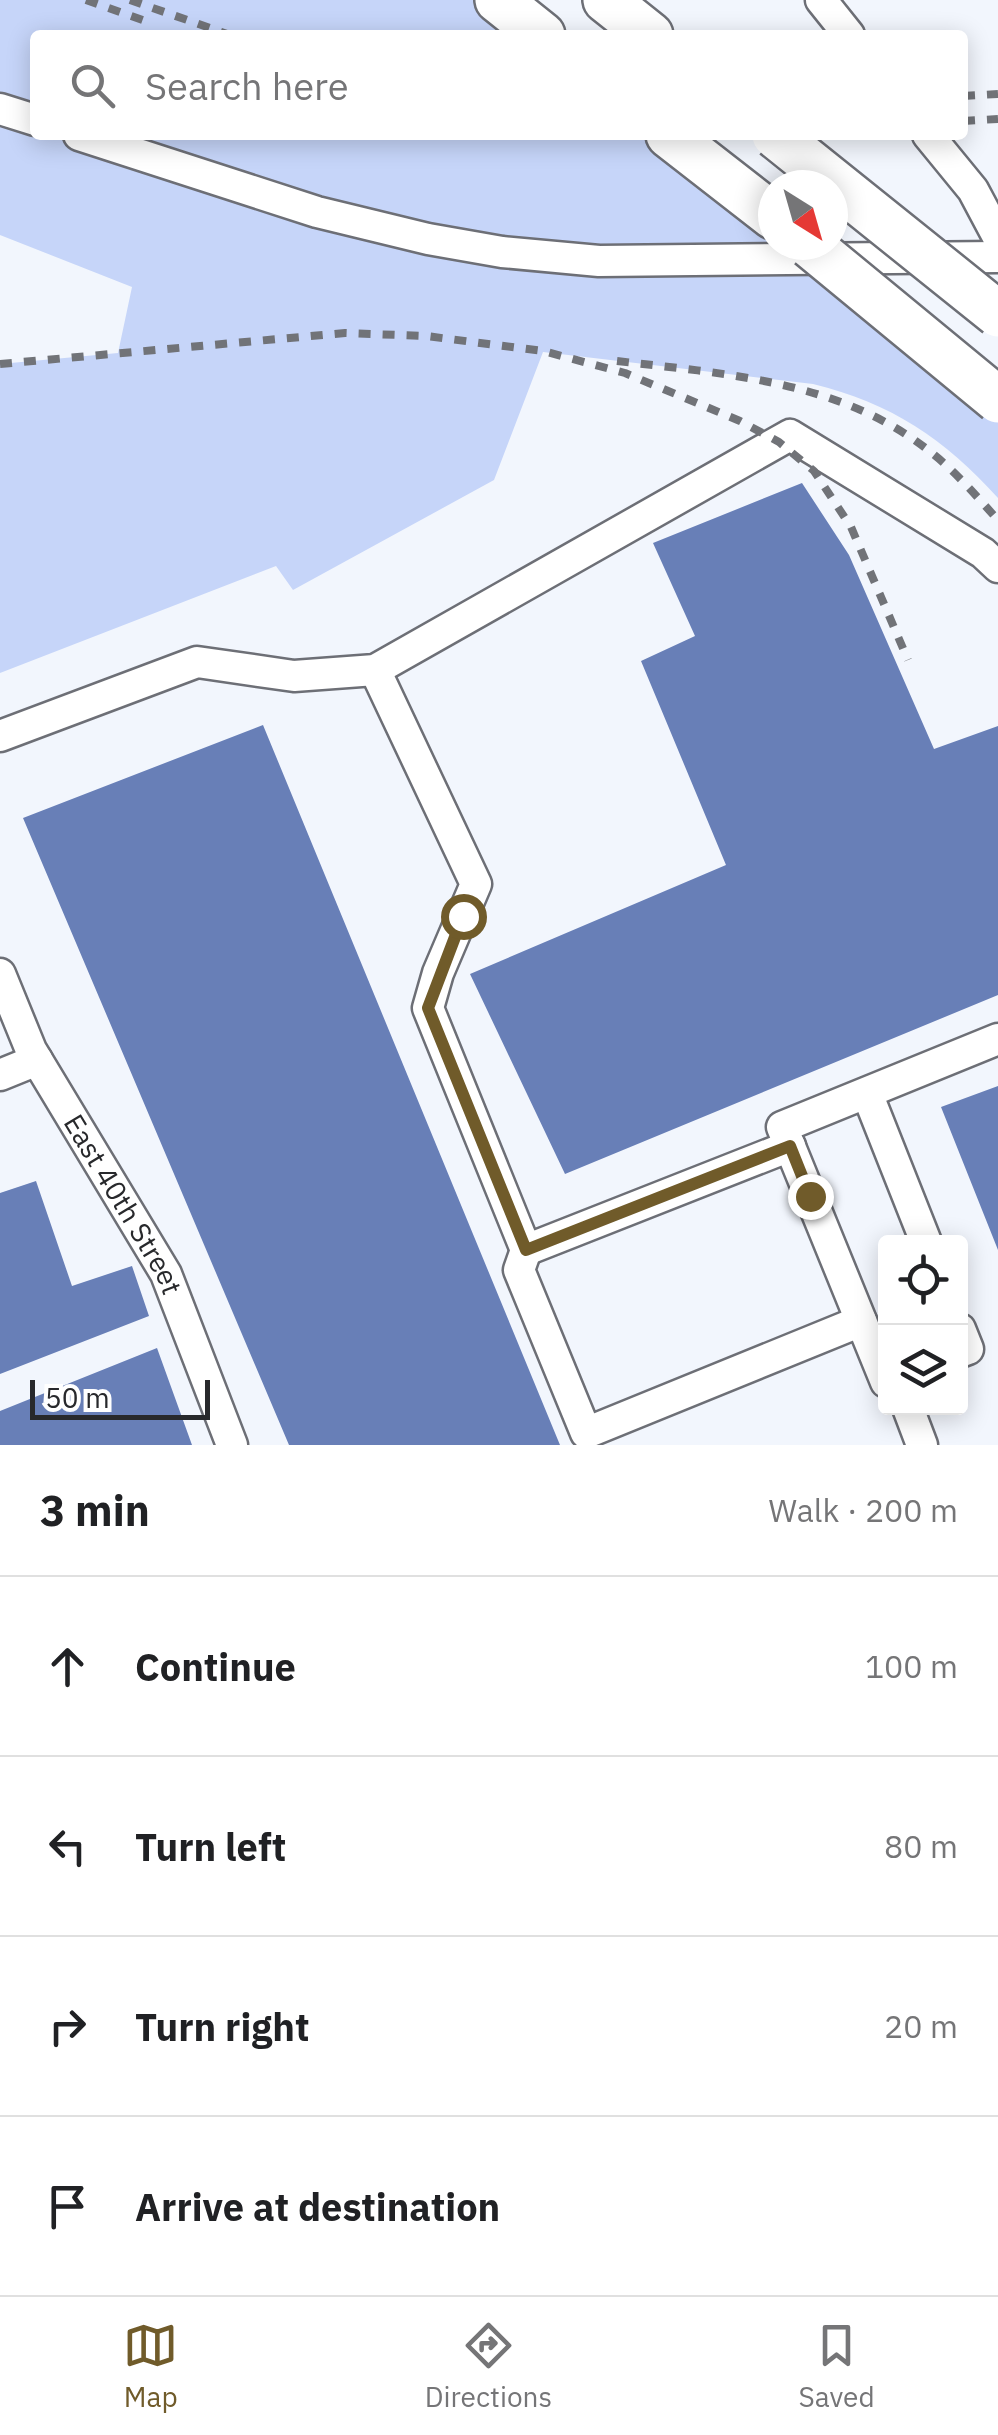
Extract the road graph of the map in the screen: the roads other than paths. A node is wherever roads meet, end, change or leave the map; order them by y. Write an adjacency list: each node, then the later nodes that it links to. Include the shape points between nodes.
1 (498, 0): 4 (highway)
2 (606, 0): 5 (highway)
3 (821, 0): 6 (street)
4 (536, 30)
5 (644, 30)
6 (844, 30)
7 (0, 109): 8 (street)
8 (30, 118)
9 (94, 140): 15 (street, via 317,212 502,252 599,261)
10 (675, 140): 13 (highway)
11 (781, 140): 17 (highway, bridge)
12 (932, 140): 14 (street, via 973,190)
13 (758, 204)
14 (998, 237)
15 (998, 256)
16 (828, 260): 18 (highway, bridge)
17 (998, 314)
18 (998, 400)
19 (998, 567): 20 (street, via 790,435)
20 (375, 670): 21 (street, via 294,676 197,662); 29 (street, via 476,884 428,1008)
21 (0, 736)
22 (0, 974): 24 (street, East 40th Street)
23 (998, 1039): 26 (street)
24 (37, 1060): 25 (street); 33 (street, East 40th Street, via 166,1274)
25 (0, 1075)
26 (866, 1092): 27 (street, via 782,1127); 28 (street)
27 (790, 1146): 29 (street); 30 (street)
28 (923, 1235)
29 (526, 1250): 30 (street, via 519,1270 586,1433)
30 (861, 1321): 31 (street)
31 (878, 1362)
32 (911, 1415): 34 (street)
33 (232, 1445)
34 (922, 1445)

